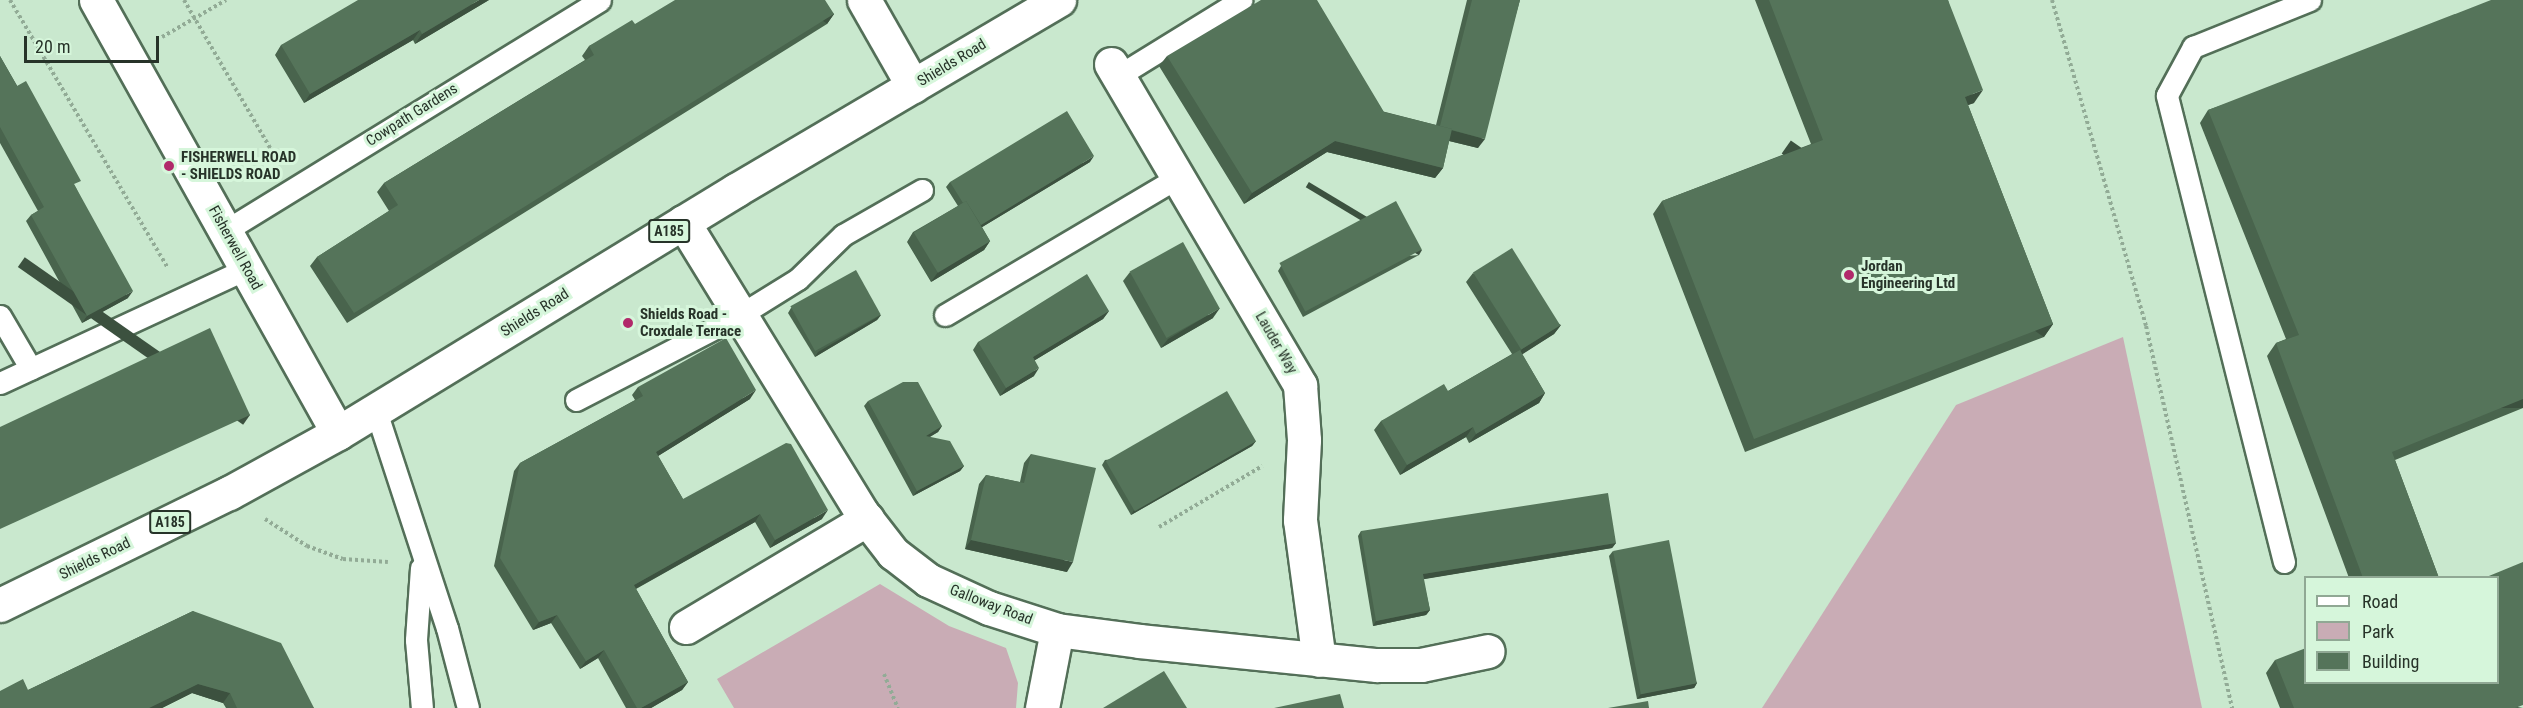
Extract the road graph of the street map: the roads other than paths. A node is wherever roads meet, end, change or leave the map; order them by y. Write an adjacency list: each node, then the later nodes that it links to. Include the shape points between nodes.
1 (96, 0): 12 (street, Fisherwell Road)
2 (600, 0): 12 (lane, Cowpath Gardens)
3 (864, 0): 8 (street)
4 (1059, 0): 8 (street, Shields Road / A185)
5 (1242, 0): 7 (lane)
6 (2310, 0): 24 (lane, via 2193,47 2167,95)
7 (1114, 70): 9 (street, Lauder Way)
8 (913, 86): 11 (street, Shields Road / A185)
9 (1178, 177): 15 (lane); 29 (street, Lauder Way, via 1300,385 1304,440 1300,520)
10 (922, 190): 14 (lane, via 843,236 798,279)
11 (683, 222): 14 (street, Galloway Road); 20 (street, Shields Road / A185)
12 (225, 231): 13 (street, Fisherwell Road)
13 (246, 269): 17 (lane); 21 (street, Fisherwell Road)
14 (740, 315): 19 (lane); 22 (street, Galloway Road)
15 (945, 315)
16 (0, 316): 17 (lane)
17 (31, 369): 18 (lane)
18 (0, 383)
19 (576, 400)
20 (376, 411): 21 (street, Shields Road / A185); 23 (lane)
21 (338, 433): 25 (street, Shields Road / A185, via 229,493)
22 (867, 519): 26 (street); 27 (street, Galloway Road, via 893,553 928,580 989,608)
23 (421, 558): 30 (lane, via 416,640); 31 (lane, via 447,628)
24 (2284, 562)
25 (0, 605)
26 (686, 627)
27 (1057, 630): 29 (street, Galloway Road); 32 (street)
28 (1488, 651): 29 (street, Galloway Road, via 1421,665)
29 (1319, 660)
30 (422, 708)
31 (468, 708)
32 (1041, 708)

